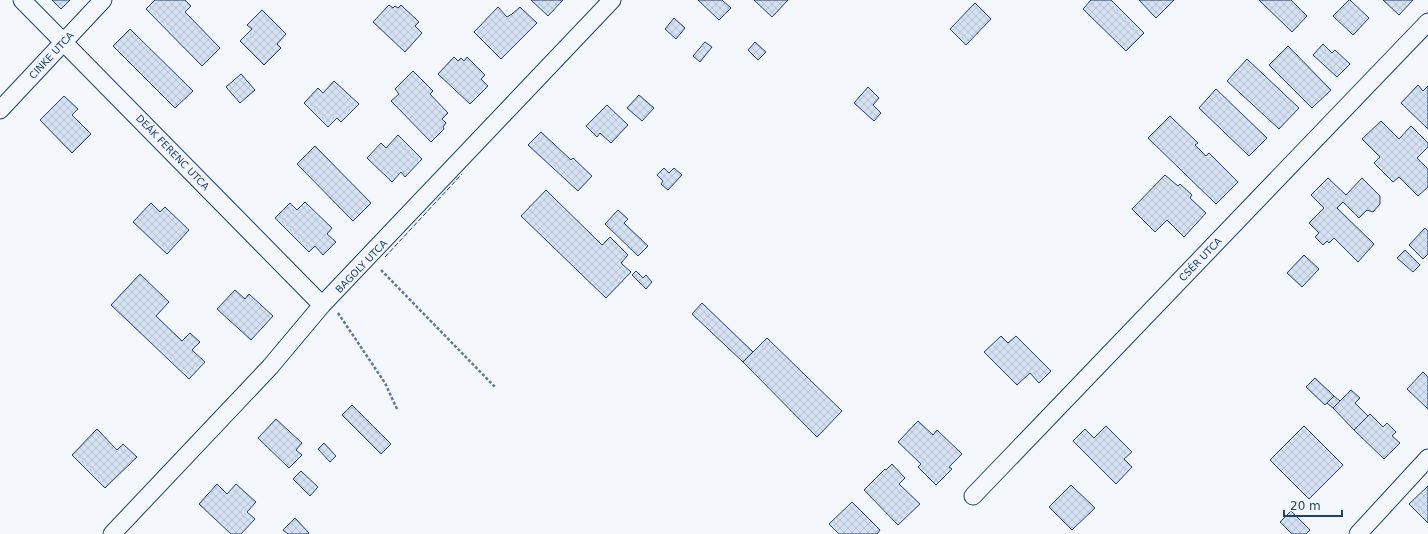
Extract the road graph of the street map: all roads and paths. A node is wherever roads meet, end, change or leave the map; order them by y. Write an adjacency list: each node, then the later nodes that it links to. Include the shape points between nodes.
1 (22, 0): 5 (street, DEÁK FERENC UTCA)
2 (103, 0): 5 (street, CINKE UTCA)
3 (612, 0): 7 (street, BAGOLY UTCA)
4 (1428, 22): 12 (street, CSÉR UTCA)
5 (64, 42): 6 (street, CINKE UTCA); 8 (street, DEÁK FERENC UTCA)
6 (0, 110)
7 (369, 257): 8 (street, BAGOLY UTCA); 9 (path)
8 (325, 302): 10 (path, via 361,346); 13 (street, BAGOLY UTCA, via 270,367)
9 (496, 388)
10 (397, 409)
11 (1428, 458): 14 (street)
12 (973, 496)
13 (112, 534)
14 (1358, 534)

